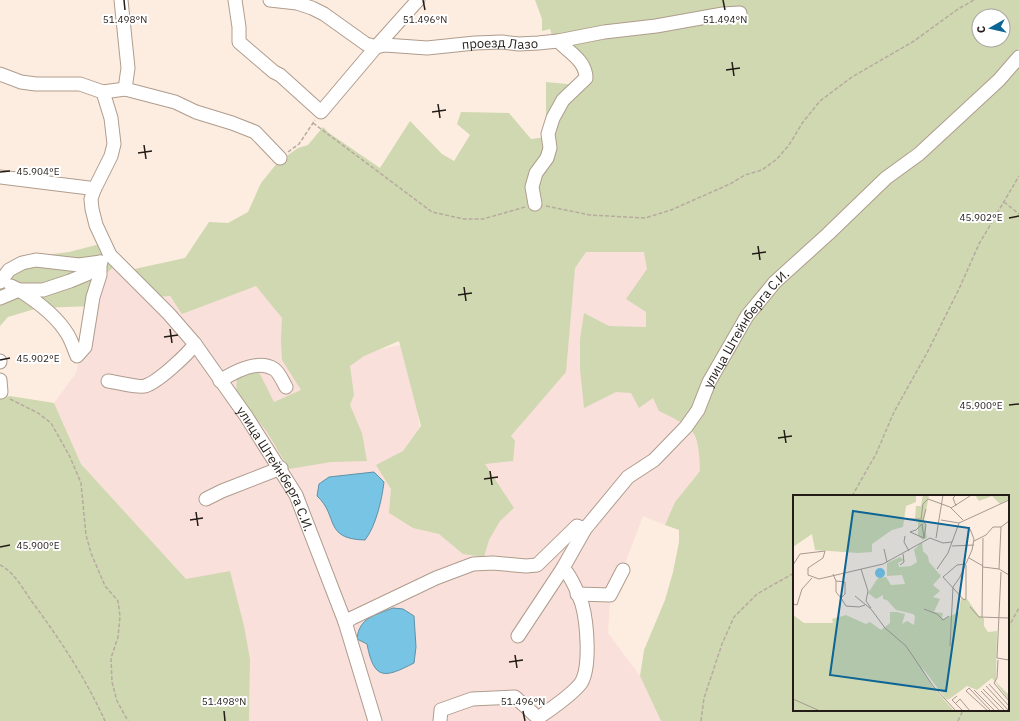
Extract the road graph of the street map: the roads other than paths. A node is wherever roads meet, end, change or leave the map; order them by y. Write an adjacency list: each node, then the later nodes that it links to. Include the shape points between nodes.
1 (121, 0): 10 (street, via 128,68)
2 (235, 0): 7 (street, via 239,42 321,112)
3 (270, 0): 7 (street, проезд Лазо, via 297,3 312,8 366,44)
4 (418, 0): 7 (street)
5 (740, 13): 6 (street, проезд Лазо)
6 (558, 41): 7 (street, проезд Лазо, via 519,44 475,43 427,48 385,45); 15 (street, via 572,52 585,68 586,78 563,100 553,118 548,134 550,148 547,158 536,173 532,187)
7 (376, 47)
8 (1019, 57): 26 (street, улица Штейнберга С.И., via 999,80 919,154 886,178 775,282 747,316 709,382 698,410 686,427 654,460 628,477)
9 (0, 74): 11 (street, via 21,82 80,84)
10 (125, 89): 11 (street); 12 (street, via 175,102 196,112 247,128 255,132)
11 (103, 92): 14 (street, via 111,118 114,144 111,156)
12 (280, 158)
13 (0, 177): 14 (street)
14 (94, 190): 16 (street, via 91,199 92,209)
15 (536, 204)
16 (105, 259): 17 (street, via 79,265 36,260 22,263 9,270); 18 (street, via 87,274 70,281 43,290); 18 (street, via 93,298 84,346 77,356 59,323 39,303); 20 (street, улица Штейнберга С.И., via 169,314)
17 (0, 282): 18 (street)
18 (19, 290): 19 (street)
19 (0, 298)
20 (195, 344): 21 (street, via 150,384 144,386); 22 (street, улица Штейнберга С.И.)
21 (108, 381)
22 (220, 381): 23 (street, via 236,372 263,365 275,370); 24 (street, улица Штейнберга С.И.)
23 (286, 388)
24 (280, 468): 25 (street); 30 (street, улица Штейнберга С.И., via 296,495)
25 (206, 499)
26 (585, 529): 27 (street, улица Штейнберга С.И.); 30 (street, via 577,526 537,565 473,564 436,578)
27 (563, 568): 29 (street); 31 (street, улица Штейнберга С.И.)
28 (623, 570): 29 (street, via 610,595)
29 (577, 594): 32 (street, via 582,604 587,639 587,662 582,682)
30 (345, 622): 33 (street, улица Штейнберга С.И.)
31 (518, 636)
32 (537, 720): 34 (street, via 515,697 504,697 472,699 440,710)
33 (375, 721)
34 (440, 721)

